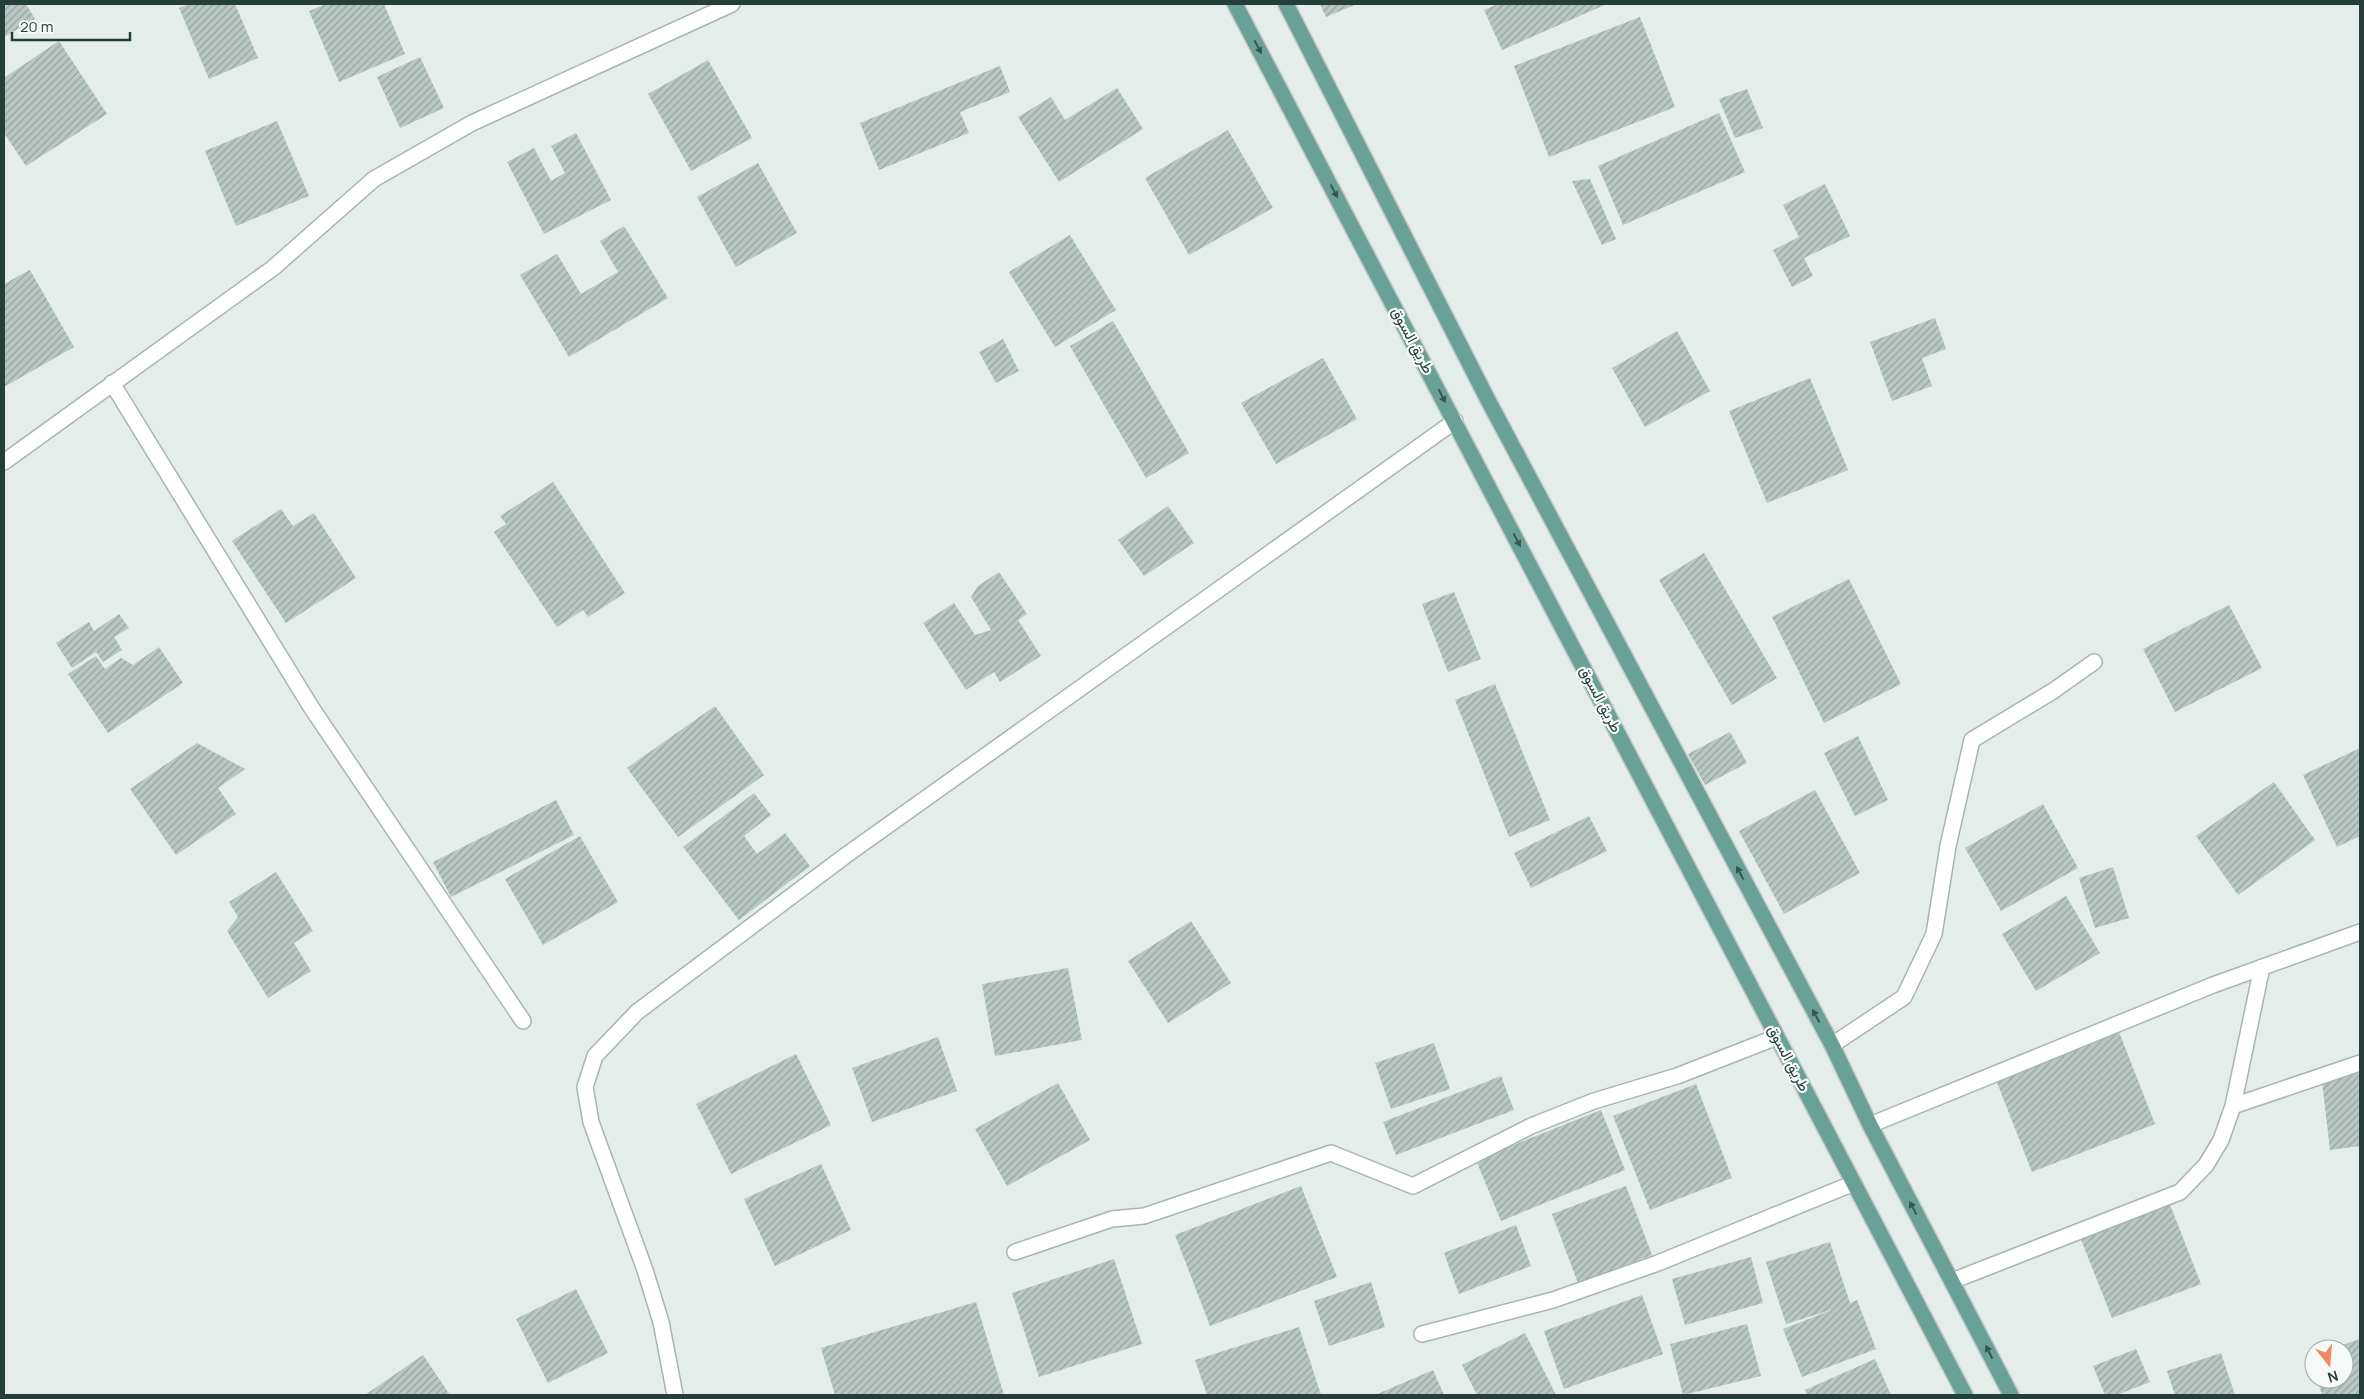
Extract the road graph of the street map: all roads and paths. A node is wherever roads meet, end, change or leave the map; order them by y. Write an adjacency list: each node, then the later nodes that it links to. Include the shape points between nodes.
1 (732, 4): 4 (street, via 472,123 374,179 273,268)
2 (1235, 4): 5 (main road, طريق السوق, one-way to 5)
3 (1286, 4): 12 (main road, one-way to 3, via 1489,402)
4 (112, 383): 6 (street); 10 (street, via 311,708)
5 (1454, 420): 11 (main road, طريق السوق, one-way to 11); 20 (street, via 846,856 638,1012 595,1056 585,1087 591,1122 648,1278 661,1322)
6 (4, 462)
7 (2094, 662): 12 (street, via 1972,740 1948,846 1934,934 1904,997)
8 (2360, 932): 9 (street)
9 (2262, 967): 14 (street); 15 (street)
10 (522, 1021)
11 (1778, 1037): 16 (main road, طريق السوق); 17 (street, via 1531,1126 1413,1186 1331,1154 1144,1216 1112,1219)
12 (1832, 1046): 15 (main road)
13 (2360, 1063): 14 (street)
14 (2233, 1106): 18 (street, via 2221,1140 2206,1165 2180,1192)
15 (1870, 1125): 18 (main road, one-way to 15)
16 (1854, 1183): 19 (street, via 1597,1285 1553,1300); 21 (main road, طريق السوق)
17 (1014, 1252)
18 (1952, 1281): 22 (main road, one-way to 18)
19 (1422, 1334)
20 (675, 1395)
21 (1965, 1395)
22 (2011, 1395)

